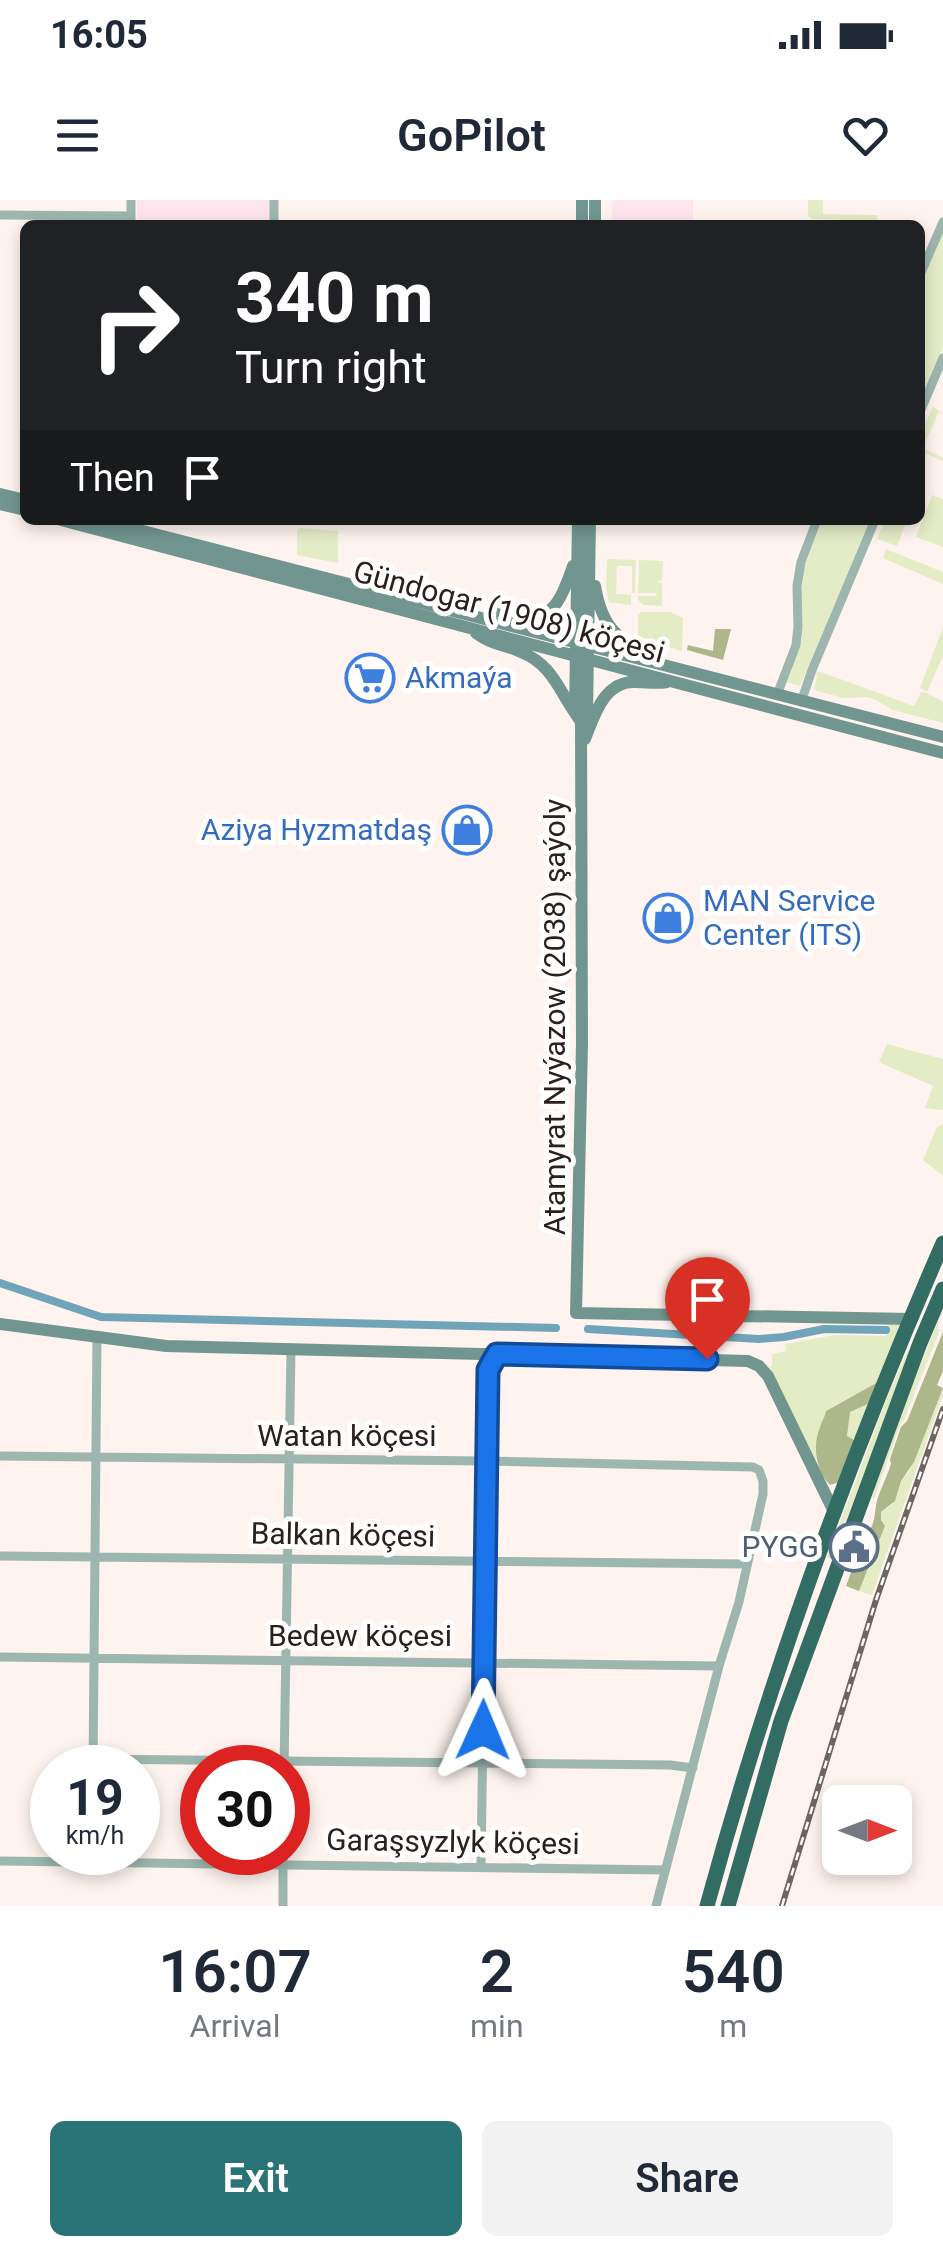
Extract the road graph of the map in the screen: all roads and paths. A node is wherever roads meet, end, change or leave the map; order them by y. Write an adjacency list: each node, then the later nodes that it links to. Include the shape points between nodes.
1 (131, 200): 3 (street)
2 (0, 215): 3 (street)
3 (131, 220)
4 (943, 222): 5 (street)
5 (925, 264)
6 (943, 358): 7 (street)
7 (925, 400)
8 (579, 525): 13 (main road, Atamyrat Nyýazow (2038) şaýoly)
9 (589, 525): 13 (main road, Atamyrat Nyýazow (2038) şaýoly)
10 (815, 525): 17 (street, via 799,570 798,636)
11 (873, 525): 18 (street)
12 (121, 527): 14 (main road, Gündogar (1908) köçesi)
13 (583, 555): 14 (main road, via 561,598 544,614 528,619 494,613); 15 (main road, Atamyrat Nyýazow (2038) şaýoly); 16 (main road, via 609,627 633,647 659,656)
14 (471, 622): 15 (main road, Gündogar (1908) köçesi); 19 (main road, via 488,642 543,664)
15 (582, 650): 16 (main road, Gündogar (1908) köçesi); 19 (main road, Atamyrat Nyýazow (2038) şaýoly, via 587,712)
16 (674, 674): 17 (main road, Gündogar (1908) köçesi); 18 (main road, Gündogar (1908) köçesi); 21 (main road, via 610,692)
17 (777, 696): 18 (main road, Gündogar (1908) köçesi)
18 (799, 708): 20 (main road, Gündogar (1908) köçesi); 22 (main road, Gündogar (1908) köçesi)
19 (578, 717): 21 (main road, Atamyrat Nyýazow (2038) şaýoly)
20 (943, 737)
21 (581, 751): 25 (main road, Atamyrat Nyýazow (2038) şaýoly, via 576,1314)
22 (943, 752)
23 (943, 1243): 25 (highway)
24 (943, 1289): 40 (highway)
25 (910, 1319): 34 (highway)
26 (0, 1324): 27 (main road)
27 (97, 1337): 28 (main road); 31 (street)
28 (291, 1349): 29 (main road); 32 (street)
29 (497, 1354): 33 (street, via 488,1370); 34 (main road, via 754,1364 768,1376)
30 (0, 1456): 31 (street, Watan köçesi)
31 (95, 1457): 32 (street, Watan köçesi); 37 (street)
32 (289, 1461): 33 (street, Watan köçesi); 38 (street)
33 (485, 1461): 39 (street); 41 (street, Watan köçesi, via 753,1467 764,1487)
34 (835, 1514): 36 (highway)
35 (0, 1556): 37 (street, Balkan köçesi)
36 (820, 1556): 40 (highway, via 831,1566); 42 (highway)
37 (94, 1557): 38 (street, Balkan köçesi); 45 (street)
38 (288, 1560): 39 (street, Balkan köçesi); 46 (street)
39 (484, 1562): 41 (street, Balkan köçesi); 47 (street)
40 (840, 1563): 43 (highway)
41 (746, 1564): 48 (street)
42 (801, 1606): 43 (highway); 62 (highway)
43 (821, 1612): 63 (highway)
44 (0, 1657): 45 (street, Bedew köçesi)
45 (92, 1658): 46 (street, Bedew köçesi); 49 (street)
46 (286, 1661): 47 (street, Bedew köçesi); 50 (street)
47 (484, 1662): 48 (street, Bedew köçesi); 51 (street)
48 (719, 1666): 53 (street)
49 (93, 1745)
50 (284, 1745)
51 (483, 1763): 52 (street); 53 (street); 57 (street)
52 (310, 1764)
53 (693, 1768): 58 (street)
54 (30, 1859): 55 (street, Garaşsyzlyk köçesi)
55 (0, 1860)
56 (310, 1865): 57 (street, Garaşsyzlyk köçesi)
57 (481, 1867): 58 (street, Garaşsyzlyk köçesi)
58 (666, 1870): 61 (street)
59 (283, 1875): 60 (street)
60 (283, 1906)
61 (656, 1906)
62 (707, 1906)
63 (728, 1906)

